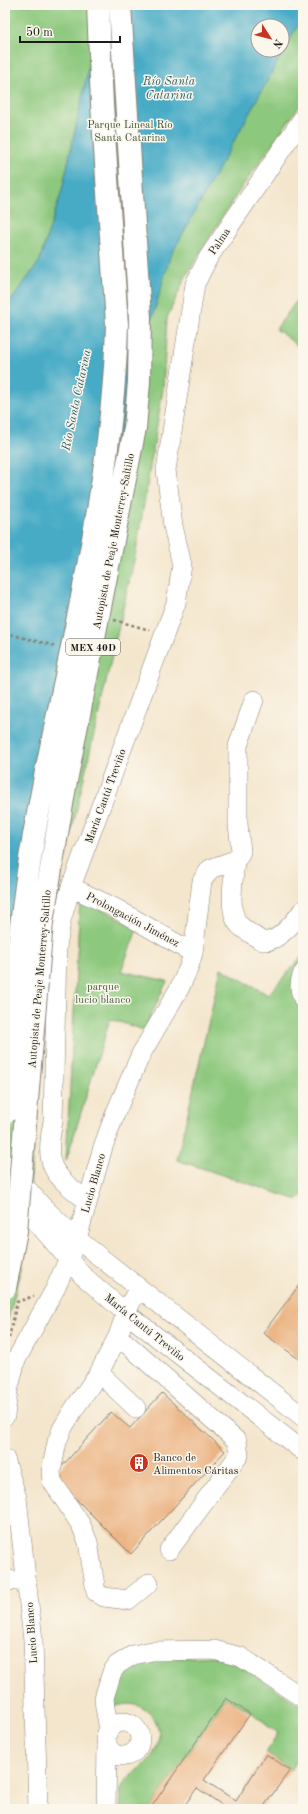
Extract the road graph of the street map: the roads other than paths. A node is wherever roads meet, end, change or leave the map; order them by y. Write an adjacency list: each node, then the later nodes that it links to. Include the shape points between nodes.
1 (98, 5): 12 (highway, Autopista de Peaje Monterrey-Saltillo / MEX 40D, bridge, via 117,324 110,435 89,562 44,784 22,916)
2 (120, 5): 19 (highway, Autopista de Peaje Monterrey-Saltillo / MEX 40D, bridge, via 137,243 140,318 138,397 127,475 44,907 16,1231)
3 (303, 118): 4 (street, Palma, via 201,271 195,284)
4 (180, 382): 7 (street, María Cantú Treviño, via 166,470 173,526 182,565 176,603)
5 (254, 700): 6 (street, via 238,746 238,824 241,851)
6 (235, 860): 8 (street, via 233,908 239,926 263,941 272,940 293,924); 9 (street, Lucio Blanco, via 210,869 202,881)
7 (71, 887): 9 (street, Prolongación Jiménez, via 116,908); 15 (street, María Cantú Treviño, via 61,921 57,947 53,1121 58,1163)
8 (303, 910)
9 (193, 953): 15 (street, Lucio Blanco, via 179,989 141,1054 125,1089 105,1140)
10 (303, 973): 11 (street, via 299,982)
11 (303, 999)
12 (5, 1113)
13 (5, 1164): 16 (street, María Cantú Treviño)
14 (5, 1185): 16 (street, María Cantú Treviño)
15 (87, 1201): 16 (street, via 73,1210); 17 (street, Lucio Blanco)
16 (43, 1214): 17 (street, María Cantú Treviño); 18 (street, María Cantú Treviño)
17 (77, 1239): 18 (street, Lucio Blanco); 20 (street, María Cantú Treviño)
18 (69, 1258): 21 (street, María Cantú Treviño, via 82,1275); 25 (street, Lucio Blanco, via 16,1360)
19 (5, 1288)
20 (138, 1288): 21 (street); 26 (street, María Cantú Treviño)
21 (126, 1313): 22 (street); 27 (street, María Cantú Treviño)
22 (118, 1336): 23 (street); 29 (street, via 237,1441 239,1455)
23 (99, 1373): 24 (street); 32 (street, via 62,1429 51,1472 52,1481 81,1525 88,1542 96,1592 104,1598 128,1600)
24 (136, 1408)
25 (5, 1416)
26 (303, 1417)
27 (303, 1451)
28 (5, 1459): 31 (street, Lucio Blanco, via 17,1498)
29 (169, 1550)
30 (5, 1580): 31 (street)
31 (27, 1582): 34 (street, Lucio Blanco, via 33,1640)
32 (149, 1583)
33 (303, 1698): 35 (street, via 241,1657 214,1650 152,1651 133,1655 117,1664 104,1698 108,1736)
34 (38, 1809)
35 (106, 1809)

